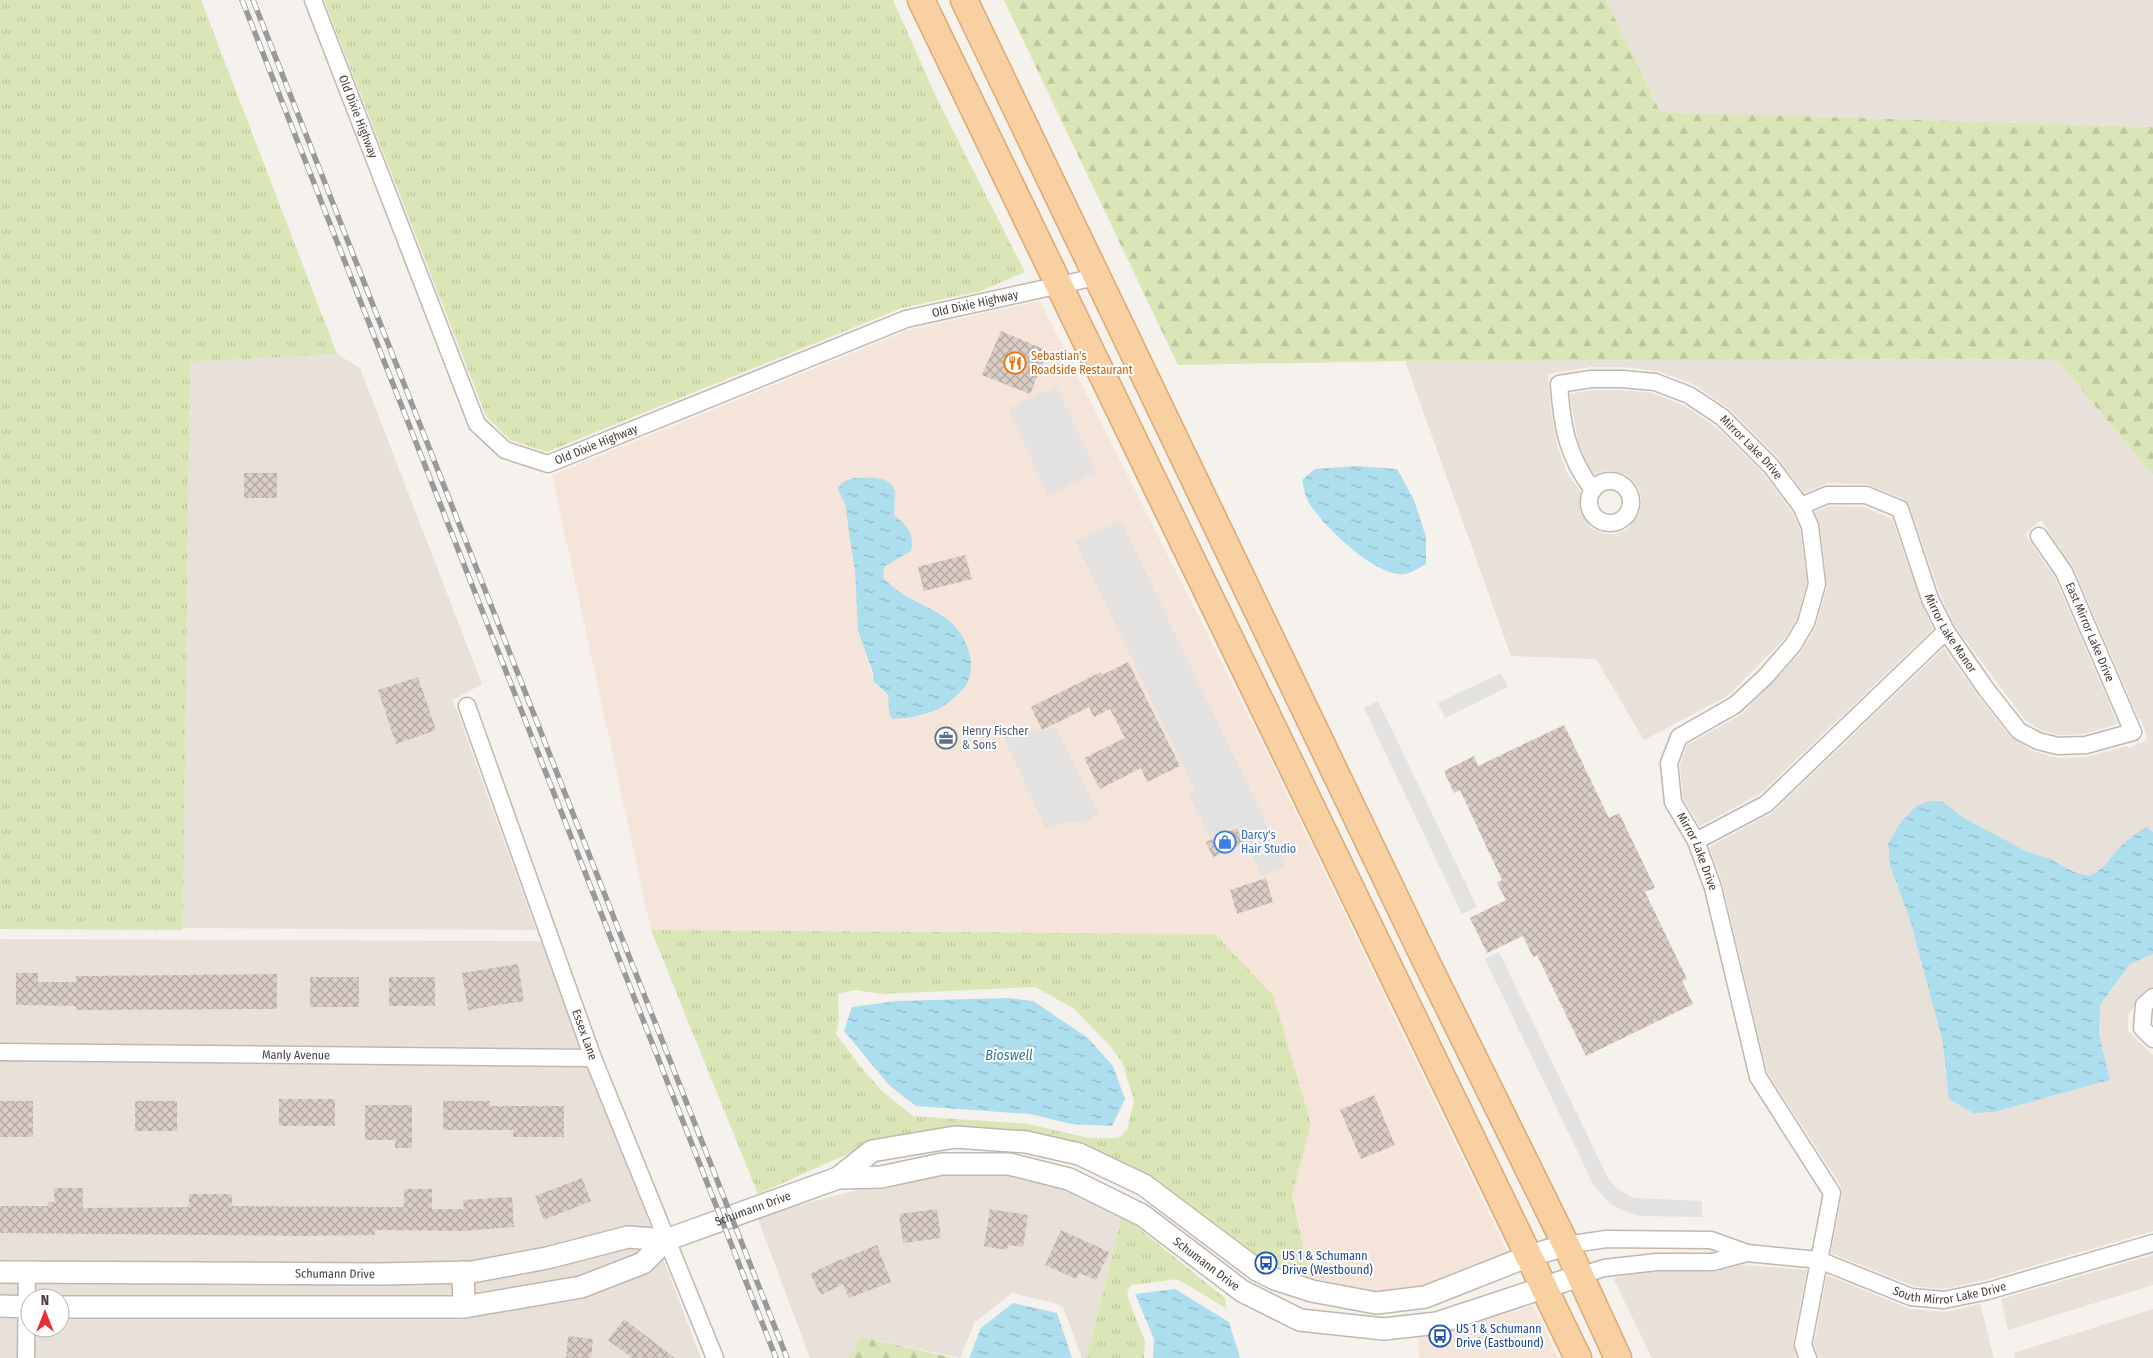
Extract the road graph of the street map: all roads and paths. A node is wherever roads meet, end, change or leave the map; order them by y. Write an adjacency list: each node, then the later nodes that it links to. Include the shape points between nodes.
1 (313, 0): 5 (street, Old Dixie Highway, via 477,424 505,450 548,464 906,319)
2 (921, 0): 5 (main road)
3 (964, 0): 4 (main road)
4 (1096, 277): 5 (street, Old Dixie Highway); 20 (main road)
5 (1058, 286): 22 (main road)
6 (1593, 490): 7 (street, Mirror Lake Drive, via 1578,470 1568,446 1559,384 1591,378 1622,378 1655,382 1689,395 1729,424 1771,466)
7 (1801, 506): 9 (street, Mirror Lake Manor, via 1827,495 1866,495 1900,509 1930,599); 12 (street, Mirror Lake Drive, via 1810,526 1817,584 1806,623 1793,645 1735,705 1679,737 1669,762 1673,802)
8 (2039, 536): 11 (street, East Mirror Lake Drive, via 2064,572)
9 (1946, 631): 11 (street, Mirror Lake Manor, via 2020,731 2038,741 2058,746 2086,745); 12 (street, via 1766,804)
10 (466, 706): 16 (street, Essex Lane)
11 (2133, 732)
12 (1696, 841): 23 (street, Mirror Lake Drive, via 1713,888 1758,1077 1832,1193)
13 (2153, 996): 14 (street, via 2144,1005 2142,1028)
14 (2153, 1039)
15 (0, 1052): 16 (street, Manly Avenue)
16 (592, 1058): 18 (street, Essex Lane)
17 (838, 1178): 18 (street, Schumann Drive); 22 (street, Schumann Drive, via 872,1151 955,1137 1026,1142 1078,1154 1144,1185 1257,1270 1275,1279 1312,1291 1376,1303 1425,1297); 30 (street, Schumann Drive, via 881,1177 942,1164 1009,1164 1069,1179 1142,1215 1242,1290 1300,1320 1384,1329 1437,1323)
18 (666, 1240): 26 (street, Schumann Drive, via 628,1237 547,1258); 35 (street, Schumann Drive, via 643,1263 581,1287); 38 (street, Essex Lane)
19 (2153, 1243): 23 (street, South Mirror Lake Drive, via 1988,1291 1944,1300 1911,1297)
20 (1566, 1245): 21 (street, South Mirror Lake Drive, via 1606,1239 1711,1240); 22 (street, Schumann Drive); 28 (main road)
21 (1747, 1253): 23 (street, South Mirror Lake Drive); 28 (street, South Mirror Lake Drive, via 1713,1262 1657,1262 1604,1268)
22 (1529, 1256): 30 (main road)
23 (1819, 1260): 41 (street, Mirror Lake Drive, via 1803,1345)
24 (0, 1272): 25 (street, Schumann Drive)
25 (27, 1272): 27 (street, Schumann Drive); 29 (street)
26 (463, 1272): 27 (street, Schumann Drive); 35 (street)
27 (248, 1274): 34 (street)
28 (1579, 1276): 30 (street, Schumann Drive); 40 (main road)
29 (27, 1288)
30 (1545, 1289): 39 (main road)
31 (0, 1306): 32 (street)
32 (20, 1307)
33 (70, 1307): 34 (street, Schumann Drive)
34 (250, 1307): 35 (street, Schumann Drive)
35 (464, 1307)
36 (27, 1338): 37 (street)
37 (26, 1358)
38 (715, 1358)
39 (1578, 1358)
40 (1618, 1358)
41 (1808, 1358)

